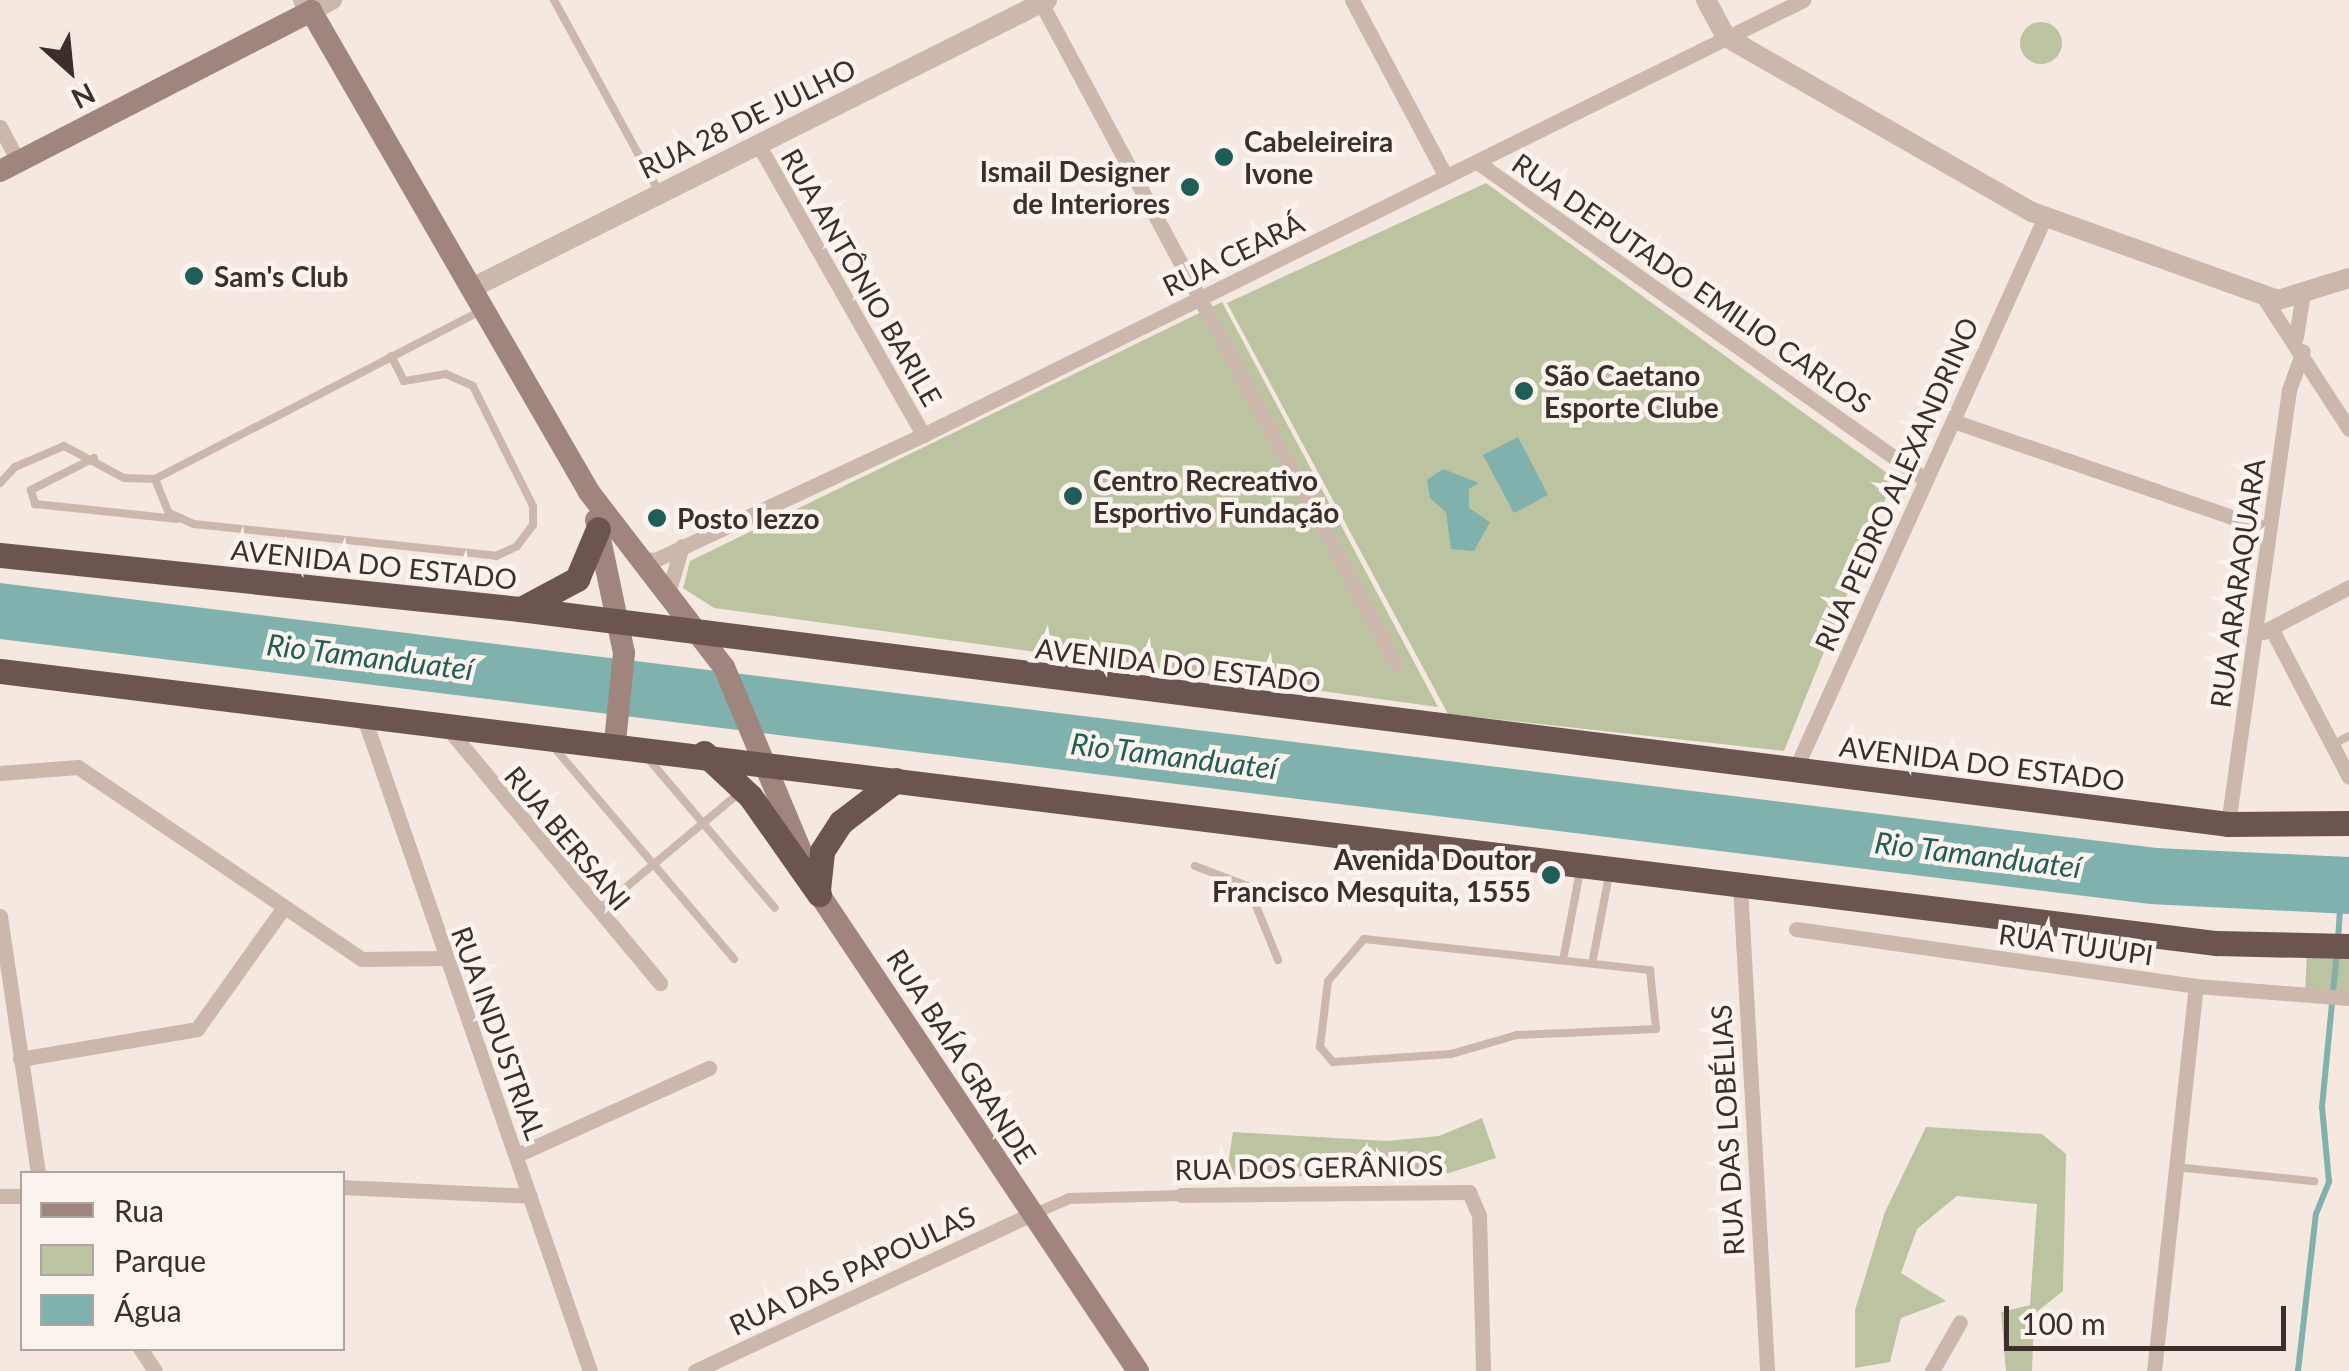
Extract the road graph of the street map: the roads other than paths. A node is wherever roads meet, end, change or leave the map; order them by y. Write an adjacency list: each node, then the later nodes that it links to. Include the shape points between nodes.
1 (554, 0): 13 (lane)
2 (1352, 0): 12 (street)
3 (1706, 0): 7 (street)
4 (1803, 0): 7 (street, RUA CEARÁ)
5 (1044, 2): 9 (street, RUA 28 DE JULHO); 17 (street)
6 (315, 4): 11 (main road); 19 (main road)
7 (1726, 37): 10 (street, RUA CEARÁ); 14 (street)
8 (0, 127): 11 (street)
9 (758, 144): 13 (street, RUA 28 DE JULHO); 24 (street, RUA ANTÔNIO BARILE)
10 (1477, 162): 12 (street, RUA CEARÁ); 27 (street, RUA DEPUTADO EMILIO CARLOS)
11 (10, 167)
12 (1446, 177): 17 (street, RUA CEARÁ)
13 (659, 192): 19 (street, RUA 28 DE JULHO)
14 (2045, 217): 16 (street); 22 (street, RUA PEDRO ALEXANDRINO)
15 (2349, 278): 18 (street)
16 (2262, 295): 18 (street); 20 (street)
17 (1204, 296): 24 (street, RUA CEARÁ); 43 (street)
18 (2302, 298): 20 (street, RUA ARARAQUARA)
19 (478, 299): 21 (lane); 29 (main road)
20 (2300, 344): 23 (street); 32 (street, RUA ARARAQUARA)
21 (391, 356): 26 (lane); 30 (lane, via 404,381 446,374 472,386 533,506 533,525 517,546 479,554)
22 (1952, 421): 27 (street, RUA PEDRO ALEXANDRINO); 32 (street)
23 (2349, 429)
24 (923, 435): 33 (street, RUA CEARÁ)
25 (94, 458): 26 (lane, via 124,478); 28 (lane, via 80,448 41,452); 30 (lane, via 31,490 35,504)
26 (155, 479): 30 (lane)
27 (1926, 480): 53 (street, RUA PEDRO ALEXANDRINO)
28 (0, 483)
29 (588, 492): 31 (main road); 35 (main road, RUA BAÍA GRANDE)
30 (178, 520)
31 (598, 529): 38 (highway, via 577,579); 39 (main road)
32 (2269, 530): 41 (street, RUA ARARAQUARA)
33 (682, 546): 35 (street, RUA CEARÁ); 37 (street, via 669,570)
34 (0, 555): 38 (highway, AVENIDA DO ESTADO)
35 (635, 558): 37 (main road, RUA BAÍA GRANDE)
36 (2349, 587): 40 (street)
37 (669, 600): 42 (main road, RUA BAÍA GRANDE)
38 (520, 609): 39 (highway, AVENIDA DO ESTADO)
39 (618, 623): 42 (highway, AVENIDA DO ESTADO); 49 (main road, via 624,653 618,716)
40 (2271, 628): 41 (street); 50 (street)
41 (2255, 636): 60 (street, RUA ARARAQUARA)
42 (707, 638): 52 (main road, RUA BAÍA GRANDE); 53 (highway, AVENIDA DO ESTADO)
43 (1396, 664)
44 (4, 678): 45 (highway)
45 (362, 712): 46 (highway); 74 (street, RUA INDUSTRIAL)
46 (442, 722): 47 (highway); 69 (street, RUA BERSANI)
47 (543, 734): 49 (highway); 61 (lane)
48 (2349, 736): 50 (lane)
49 (626, 744): 51 (highway); 58 (lane)
50 (2332, 745): 55 (street)
51 (704, 753): 52 (highway); 57 (highway)
52 (761, 761): 56 (highway); 66 (main road, RUA BAÍA GRANDE)
53 (1794, 772): 60 (highway, AVENIDA DO ESTADO)
54 (0, 773): 67 (street, via 78,768)
55 (2349, 777)
56 (896, 780): 63 (highway); 66 (highway, via 841,822 822,851)
57 (744, 788): 58 (lane); 66 (highway)
58 (702, 823): 61 (lane); 68 (lane)
59 (2349, 823): 60 (highway, AVENIDA DO ESTADO)
60 (2228, 824)
61 (653, 864): 69 (lane); 75 (lane)
62 (1195, 866): 77 (lane, via 1248,886)
63 (1580, 866): 64 (highway); 73 (lane)
64 (1610, 870): 65 (highway); 76 (lane)
65 (1740, 886): 72 (highway, via 2216,942); 96 (street, RUA DAS LOBÉLIAS)
66 (818, 892): 90 (main road, RUA BAÍA GRANDE)
67 (284, 907): 74 (street, via 376,964); 81 (street, via 197,1029)
68 (775, 908)
69 (596, 912): 78 (street, RUA BERSANI)
70 (0, 916): 81 (street)
71 (1796, 929): 79 (street, RUA TUJUPI)
72 (2349, 946)
73 (1564, 954): 76 (lane); 76 (lane, via 1364,939 1334,964 1322,1052 1342,1063 1452,1054 1517,1035 1656,1029 1654,972)
74 (445, 958): 83 (street, RUA INDUSTRIAL)
75 (734, 959)
76 (1593, 959)
77 (1278, 960)
78 (660, 984)
79 (2196, 986): 80 (street, RUA TUJUPI); 84 (street)
80 (2349, 998)
81 (20, 1059): 85 (street)
82 (709, 1068): 83 (street)
83 (518, 1156): 89 (street, RUA INDUSTRIAL)
84 (2174, 1167): 86 (lane); 98 (street)
85 (38, 1171)
86 (2314, 1182)
87 (345, 1187): 89 (street)
88 (1181, 1195): 90 (street, RUA DOS GERÂNIOS, via 1068,1198); 95 (street, RUA DOS GERÂNIOS, via 1469,1192 1479,1215)
89 (530, 1196): 92 (street, RUA INDUSTRIAL)
90 (1030, 1215): 93 (street, RUA DAS PAPOULAS); 94 (main road, RUA BAÍA GRANDE)
91 (1960, 1322): 97 (street)
92 (590, 1371)
93 (694, 1371)
94 (1138, 1371)
95 (1483, 1371)
96 (1768, 1371)
97 (1932, 1371)
98 (2154, 1371)

